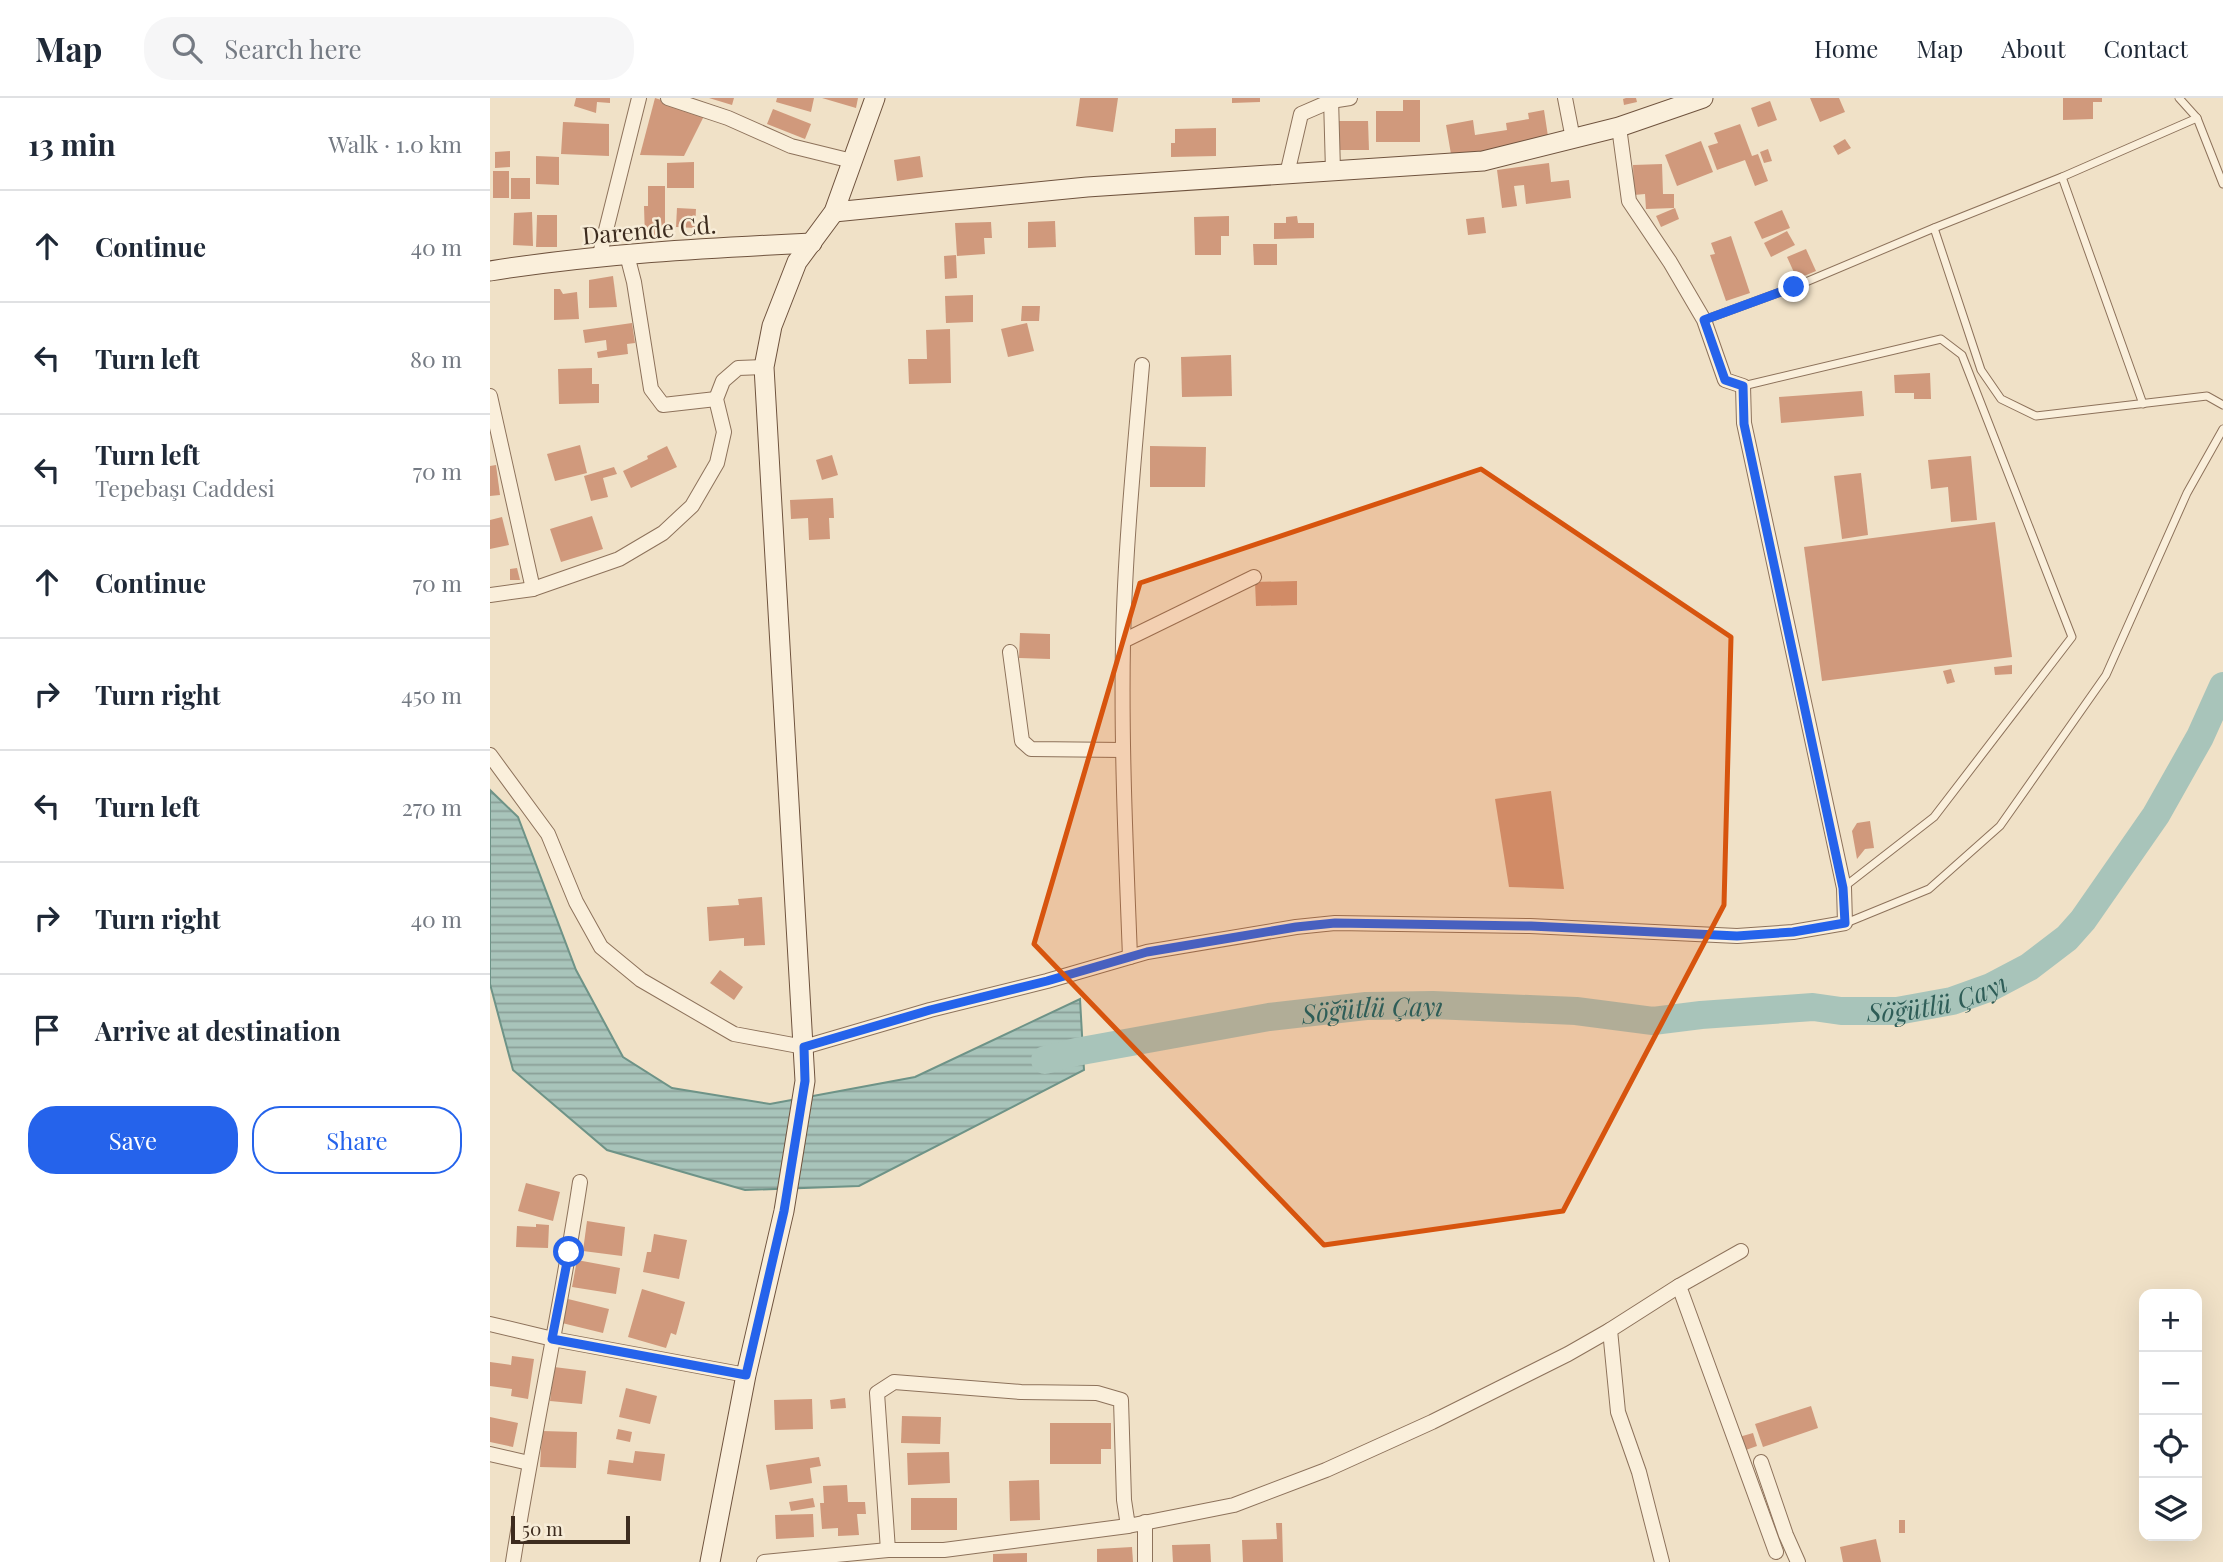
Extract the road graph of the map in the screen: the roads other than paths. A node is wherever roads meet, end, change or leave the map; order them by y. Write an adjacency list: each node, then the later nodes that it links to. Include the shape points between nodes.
1 (639, 98): 21 (street)
2 (668, 98): 12 (street, via 791,146)
3 (875, 98): 12 (main road)
4 (1350, 98): 8 (street)
5 (1564, 98): 11 (street)
6 (1703, 98): 10 (main road)
7 (2179, 98): 9 (lane)
8 (1331, 99): 13 (street); 14 (street, via 1301,114)
9 (2197, 117): 15 (lane); 16 (lane)
10 (1619, 127): 11 (main road); 23 (street, via 1629,201)
11 (1573, 139): 13 (main road, via 1483,162)
12 (852, 162): 17 (main road)
13 (1333, 171): 14 (main road)
14 (1287, 174): 17 (main road, via 1087,187)
15 (2062, 177): 18 (lane); 29 (lane)
16 (2223, 184)
17 (834, 212): 19 (main road)
18 (1934, 228): 23 (lane); 29 (lane, via 1981,370 2001,399 2036,416)
19 (812, 243): 20 (main road, Darende Cd.); 25 (main road, via 797,262 772,326)
20 (627, 255): 21 (main road, Darende Cd.); 28 (street, via 651,389 663,405)
21 (600, 258): 22 (main road, Darende Cd.)
22 (490, 271)
23 (1704, 320): 26 (street, via 1725,380)
24 (1142, 365): 35 (street)
25 (764, 367): 28 (street, via 738,368 723,381); 42 (main road)
26 (1743, 386): 39 (street, via 1744,424); 39 (lane, via 1941,339 1962,355 2072,637 1934,817)
27 (490, 396): 33 (street)
28 (716, 400): 33 (street, via 724,432 718,463 692,506 663,533 620,559)
29 (2143, 404): 30 (lane, via 2207,396)
30 (2223, 405)
31 (2223, 429): 40 (lane, via 2187,494 2106,675 2000,826 1929,890)
32 (1254, 577): 35 (street)
33 (533, 589): 34 (street)
34 (490, 595)
35 (1123, 641): 37 (street)
36 (1010, 652): 37 (street, via 1022,741 1031,749)
37 (1122, 750): 41 (street)
38 (490, 755): 42 (street, via 548,834 576,902 601,947 641,980 734,1034)
39 (1843, 888): 40 (street)
40 (1845, 923): 41 (street, via 1737,936 1335,923 1246,934)
41 (1130, 957): 42 (street)
42 (804, 1047): 49 (main road, via 805,1081 784,1211)
43 (580, 1182): 48 (street)
44 (1741, 1251): 45 (street)
45 (1679, 1286): 47 (street); 57 (street)
46 (490, 1324): 48 (street)
47 (1610, 1330): 53 (street, via 1432,1422 1326,1470 1234,1505); 62 (street, via 1618,1412)
48 (552, 1339): 49 (street); 52 (street)
49 (746, 1375): 59 (main road)
50 (490, 1454): 52 (street)
51 (1761, 1462): 55 (street)
52 (529, 1463): 58 (street)
53 (1144, 1522): 54 (street); 61 (street)
54 (1128, 1526): 56 (street, via 944,1550); 56 (street, via 1121,1400 1097,1393 894,1382 877,1393)
55 (1786, 1535): 57 (street); 63 (street)
56 (888, 1550): 60 (street)
57 (1773, 1557)
58 (513, 1562)
59 (710, 1562)
60 (764, 1562)
61 (1145, 1562)
62 (1662, 1562)
63 (1798, 1562)

